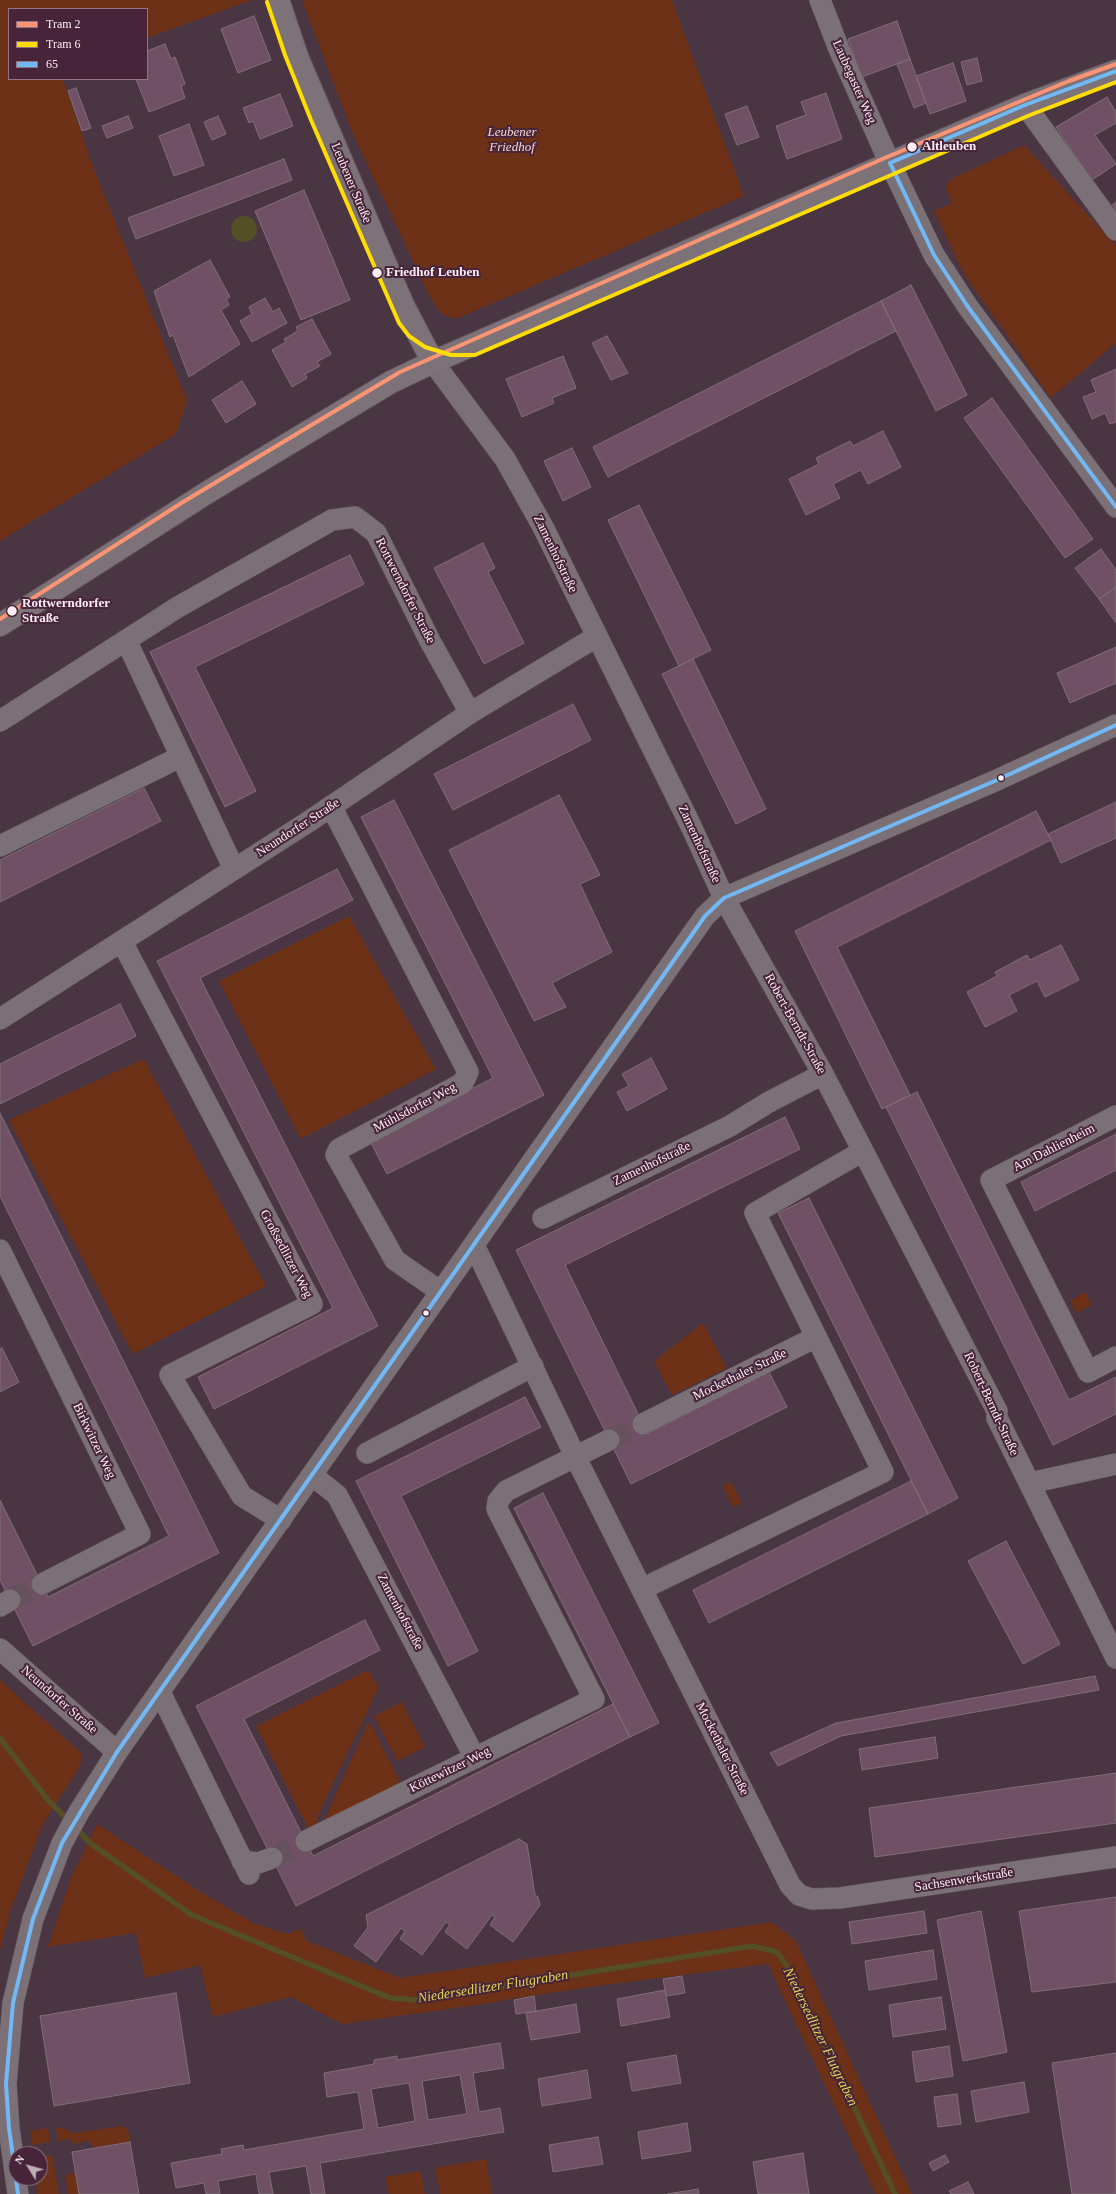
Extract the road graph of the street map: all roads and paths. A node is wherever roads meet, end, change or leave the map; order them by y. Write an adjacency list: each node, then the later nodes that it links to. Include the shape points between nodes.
1 (278, 0): 7 (street, Leubener Straße, via 295,53 322,117 406,310)
2 (820, 0): 5 (street, Laubegaster Weg)
3 (1116, 71): 4 (street)
4 (1025, 105): 5 (street); 6 (street)
5 (890, 163): 7 (street); 8 (street, via 934,255 968,308)
6 (1116, 230)
7 (433, 362): 9 (street, via 357,401 208,492); 10 (street, Zamenhofstraße, via 505,459)
8 (1116, 507)
9 (0, 625)
10 (596, 637): 12 (street, Neundorfer Straße); 19 (street, Zamenhofstraße, via 691,826)
11 (126, 640): 12 (street, Rottwerndorfer Straße, via 178,607 332,520 355,517 376,533 430,641); 13 (street, Rottwerndorfer Straße); 15 (street)
12 (470, 713): 16 (street, Neundorfer Straße)
13 (0, 721)
14 (1116, 725): 19 (street, via 990,783)
15 (180, 757): 17 (street); 18 (street)
16 (331, 806): 18 (street, Neundorfer Straße); 28 (street, Mühlsdorfer Weg, via 468,1072 463,1083 339,1149 336,1155 395,1260)
17 (0, 846)
18 (234, 869): 20 (street, Neundorfer Straße)
19 (724, 898): 22 (street, Robert-Berndt-Straße); 26 (street, Zamenhofstraße, via 706,916)
20 (122, 942): 21 (street, Neundorfer Straße); 39 (street, Großsedlitzer Weg, via 312,1304 170,1375 242,1496)
21 (0, 1019)
22 (823, 1074): 24 (street, Robert-Berndt-Straße); 25 (street, Zamenhofstraße, via 730,1126)
23 (1116, 1116): 30 (street, Am Dahlienheim, via 991,1180 1088,1372)
24 (863, 1151): 29 (street, via 755,1213); 38 (street, Robert-Berndt-Straße, via 997,1411 997,1418)
25 (543, 1218)
26 (474, 1245): 28 (street, Zamenhofstraße); 31 (street, Mockethaler Straße)
27 (0, 1250): 40 (street, Birkwitzer Weg, via 140,1534)
28 (441, 1292): 37 (street, Zamenhofstraße)
29 (816, 1337): 32 (street, Mockethaler Straße); 41 (street, via 883,1472)
30 (1116, 1357)
31 (533, 1366): 34 (street); 35 (street, Mockethaler Straße)
32 (643, 1424)
33 (609, 1440): 35 (street)
34 (367, 1453)
35 (576, 1458): 41 (street, Mockethaler Straße); 46 (street, Köttewitzer Weg, via 506,1492 498,1500 496,1509 594,1699)
36 (1116, 1464): 38 (street)
37 (313, 1476): 39 (street, Zamenhofstraße); 46 (street, Zamenhofstraße, via 337,1495)
38 (1030, 1483): 43 (street, Robert-Berndt-Straße)
39 (281, 1520): 44 (street, Zamenhofstraße)
40 (42, 1584)
41 (642, 1589): 50 (street, Mockethaler Straße, via 790,1885 798,1895)
42 (0, 1649): 45 (street, Neundorfer Straße)
43 (1116, 1658)
44 (160, 1692): 45 (street, Zamenhofstraße); 49 (street, via 246,1868)
45 (117, 1752): 51 (street, Zamenhofstraße, via 62,1843 33,1919 19,1973 12,2011 6,2084 8,2128)
46 (475, 1758): 47 (street, Köttewitzer Weg)
47 (306, 1841)
48 (1116, 1857): 50 (street, Sachsenwerkstraße, via 840,1898)
49 (272, 1858)
50 (812, 1898)
51 (18, 2194)

